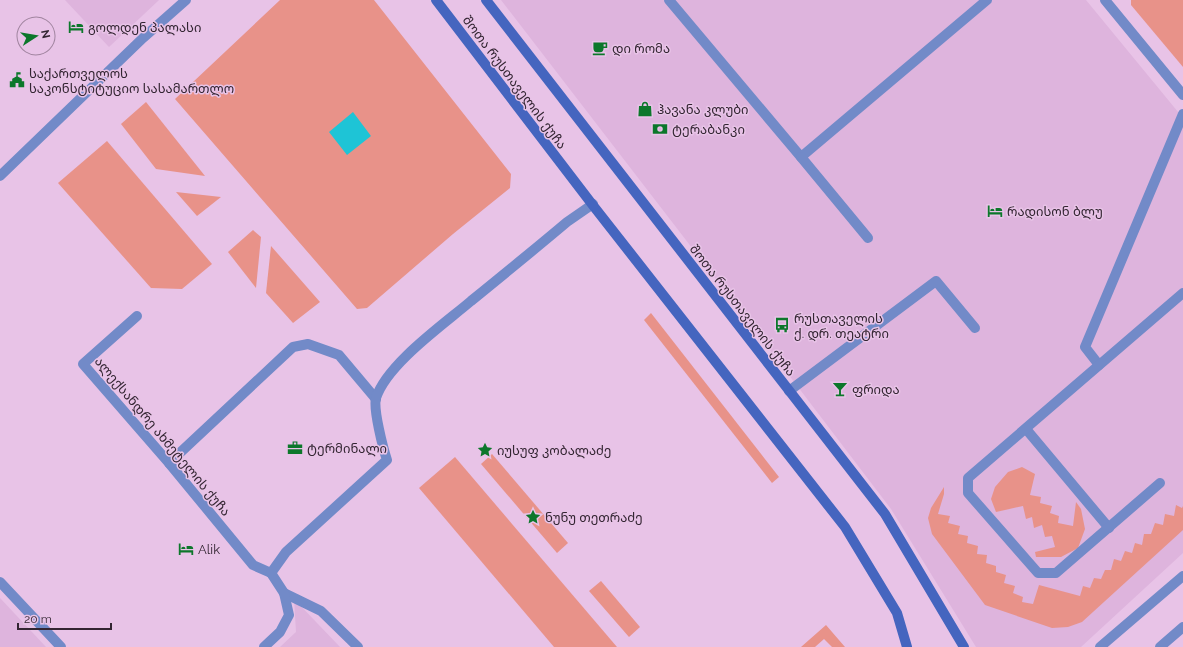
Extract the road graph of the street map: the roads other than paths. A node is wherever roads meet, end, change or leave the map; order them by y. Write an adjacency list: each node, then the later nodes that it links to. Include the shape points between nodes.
1 (186, 0): 10 (street)
2 (436, 0): 11 (main road, შოთა რუსთაველის ქუჩა)
3 (486, 0): 17 (main road, შოთა რუსთაველის ქუჩა)
4 (669, 0): 9 (street)
5 (988, 0): 9 (street)
6 (1105, 0): 7 (street)
7 (1183, 95)
8 (1183, 114): 16 (street, via 1085,347)
9 (801, 157): 12 (street)
10 (0, 176)
11 (593, 204): 18 (street, via 567,222 411,351 385,380); 31 (main road, შოთა რუსთაველის ქუჩა, via 845,527 897,613)
12 (868, 238)
13 (1183, 292): 16 (street)
14 (137, 316): 20 (street, ალექსანდრე ახმეტელის ქუჩა, via 83,364)
15 (975, 328): 17 (street, via 936,281)
16 (1100, 365): 19 (street)
17 (790, 391): 32 (main road, შოთა რუსთაველის ქუჩა, via 884,514)
18 (376, 398): 20 (street, via 339,355 308,344 293,347); 23 (street, via 382,448 387,460 286,552)
19 (1026, 429): 22 (street); 22 (street, via 968,478 968,493 1038,572 1056,573)
20 (169, 463): 23 (street, ალექსანდრე ახმეტელის ქუჩა, via 254,565)
21 (1160, 483): 22 (street)
22 (1109, 528)
23 (271, 574): 26 (street)
24 (1183, 576): 33 (street)
25 (0, 582): 28 (street)
26 (284, 594): 29 (street, via 289,615 280,632); 30 (street, via 320,611)
27 (1183, 627): 34 (street)
28 (60, 647)
29 (264, 647)
30 (358, 647)
31 (907, 647)
32 (964, 647)
33 (1100, 647)
34 (1160, 647)

